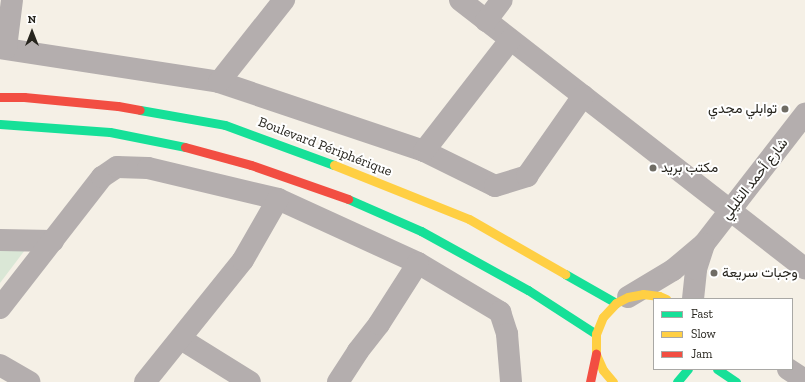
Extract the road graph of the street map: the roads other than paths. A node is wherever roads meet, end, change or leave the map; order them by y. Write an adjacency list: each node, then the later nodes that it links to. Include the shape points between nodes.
1 (12, 0): 7 (street)
2 (284, 0): 8 (street)
3 (460, 0): 5 (street)
4 (502, 0): 5 (street)
5 (486, 21): 6 (street)
6 (510, 40): 9 (street); 13 (street)
7 (3, 48): 8 (street)
8 (219, 82): 13 (street)
9 (583, 96): 13 (street, via 527,176 495,186); 15 (street)
10 (0, 97): 23 (main road, Boulevard Périphérique, via 118,106 225,125 308,154 469,219)
11 (805, 114): 15 (street, شارع أحمد التليلي)
12 (0, 124): 25 (main road, via 110,132 186,147 297,181 350,200 421,231 528,290)
13 (424, 151)
14 (278, 199): 17 (street, via 148,168 116,167 102,177); 19 (street); 26 (street, via 243,260)
15 (730, 211): 18 (street, شارع أحمد التليلي); 20 (street)
16 (0, 240): 17 (street)
17 (53, 241): 24 (street)
18 (704, 244): 22 (street, via 696,269); 23 (street, via 674,270)
19 (418, 263): 34 (street); 35 (street, via 500,312 507,334)
20 (805, 269)
21 (664, 298): 23 (main road, via 643,294)
22 (693, 298)
23 (622, 300): 25 (main road, via 603,317)
24 (0, 308)
25 (596, 334): 27 (main road)
26 (181, 339): 32 (street); 33 (street)
27 (596, 354): 36 (main road); 37 (main road, via 602,370)
28 (0, 365): 31 (street)
29 (687, 370): 38 (main road)
30 (718, 370): 39 (main road)
31 (30, 382)
32 (145, 382)
33 (250, 382)
34 (338, 382)
35 (511, 382)
36 (590, 382)
37 (613, 382)
38 (677, 382)
39 (736, 382)

